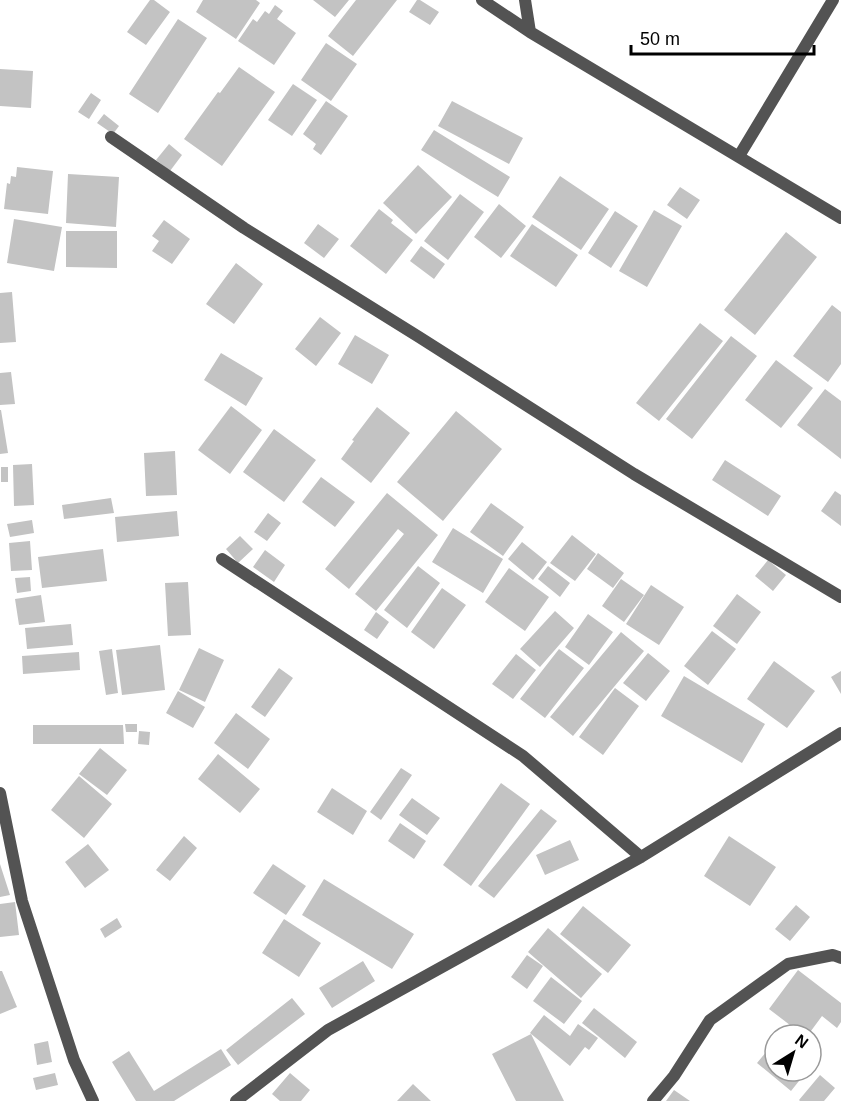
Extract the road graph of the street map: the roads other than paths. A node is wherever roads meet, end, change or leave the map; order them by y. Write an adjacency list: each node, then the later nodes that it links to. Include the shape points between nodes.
1 (482, 0): 4 (street)
2 (525, 0): 4 (street)
3 (832, 0): 6 (street)
4 (530, 32): 6 (street)
5 (111, 137): 9 (street, via 244,228 634,474)
6 (740, 156): 7 (street)
7 (841, 219)
8 (222, 560): 13 (street, via 523,756)
9 (841, 597)
10 (841, 733): 13 (street)
11 (0, 793): 12 (street)
12 (4, 840): 15 (street, via 74,1060)
13 (641, 857): 16 (street, via 328,1030)
14 (841, 958): 17 (street, via 833,955 788,964 710,1020)
15 (93, 1101)
16 (236, 1101)
17 (653, 1101)

